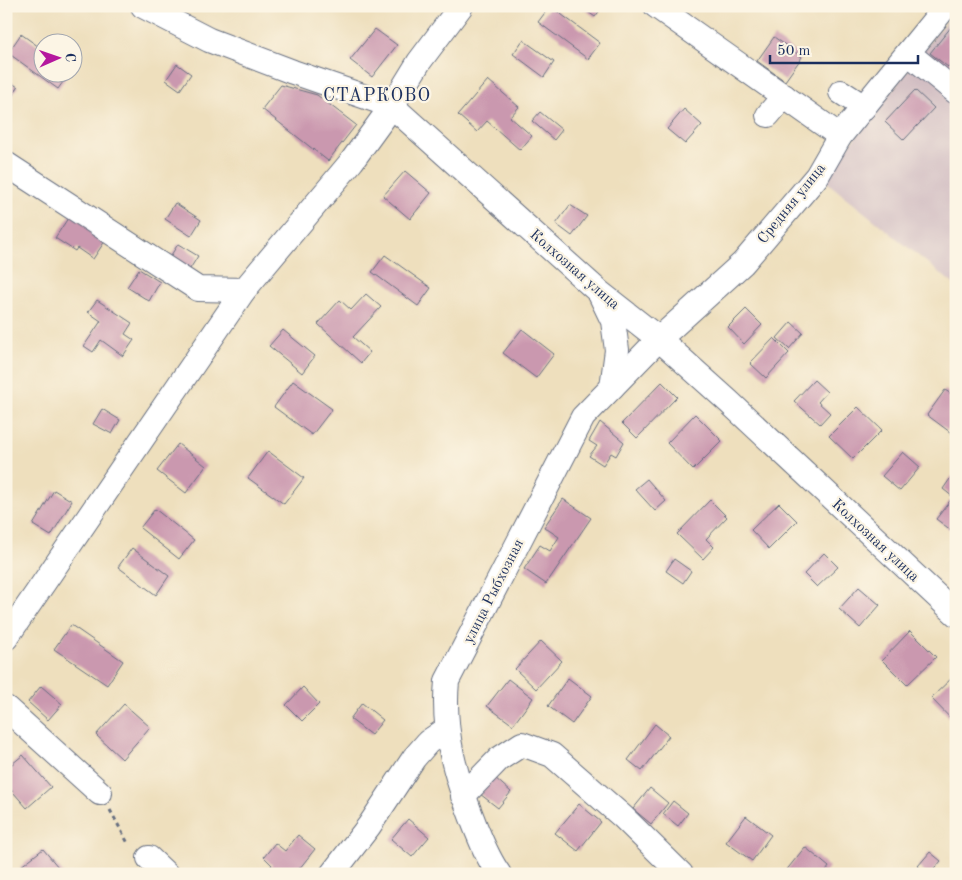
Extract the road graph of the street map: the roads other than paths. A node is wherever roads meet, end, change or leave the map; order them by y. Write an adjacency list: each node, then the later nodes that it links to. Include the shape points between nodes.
1 (143, 6): 9 (street, Колхозная улица, via 209,40)
2 (461, 6): 9 (street, via 419,62)
3 (656, 6): 8 (street)
4 (946, 6): 5 (street, Средняя улица)
5 (908, 53): 7 (street); 10 (street, Средняя улица)
6 (841, 92): 10 (street)
7 (956, 92)
8 (784, 96): 11 (street); 12 (street)
9 (392, 106): 14 (street, via 352,161); 15 (street, Колхозная улица)
10 (864, 107): 12 (street, Средняя улица)
11 (768, 115)
12 (840, 136): 16 (street, Средняя улица, via 817,176 742,263)
13 (6, 164): 14 (street, via 198,289)
14 (244, 290): 19 (street)
15 (599, 292): 16 (street, Колхозная улица); 17 (street, via 613,321 617,350)
16 (659, 340): 17 (street, улица Рыбхозная); 18 (street, Колхозная улица)
17 (612, 387): 21 (street, улица Рыбхозная, via 583,417 447,681 445,706)
18 (956, 614)
19 (6, 638)
20 (6, 708): 22 (street)
21 (448, 728): 23 (street, улица Рыбхозная); 26 (street, via 428,742 414,758 369,826)
22 (100, 793)
23 (463, 796): 27 (street, улица Рыбхозная, via 490,861); 28 (street, via 499,759 522,744 552,755 623,817)
24 (149, 858): 25 (street)
25 (166, 874)
26 (332, 874)
27 (499, 874)
28 (681, 874)

